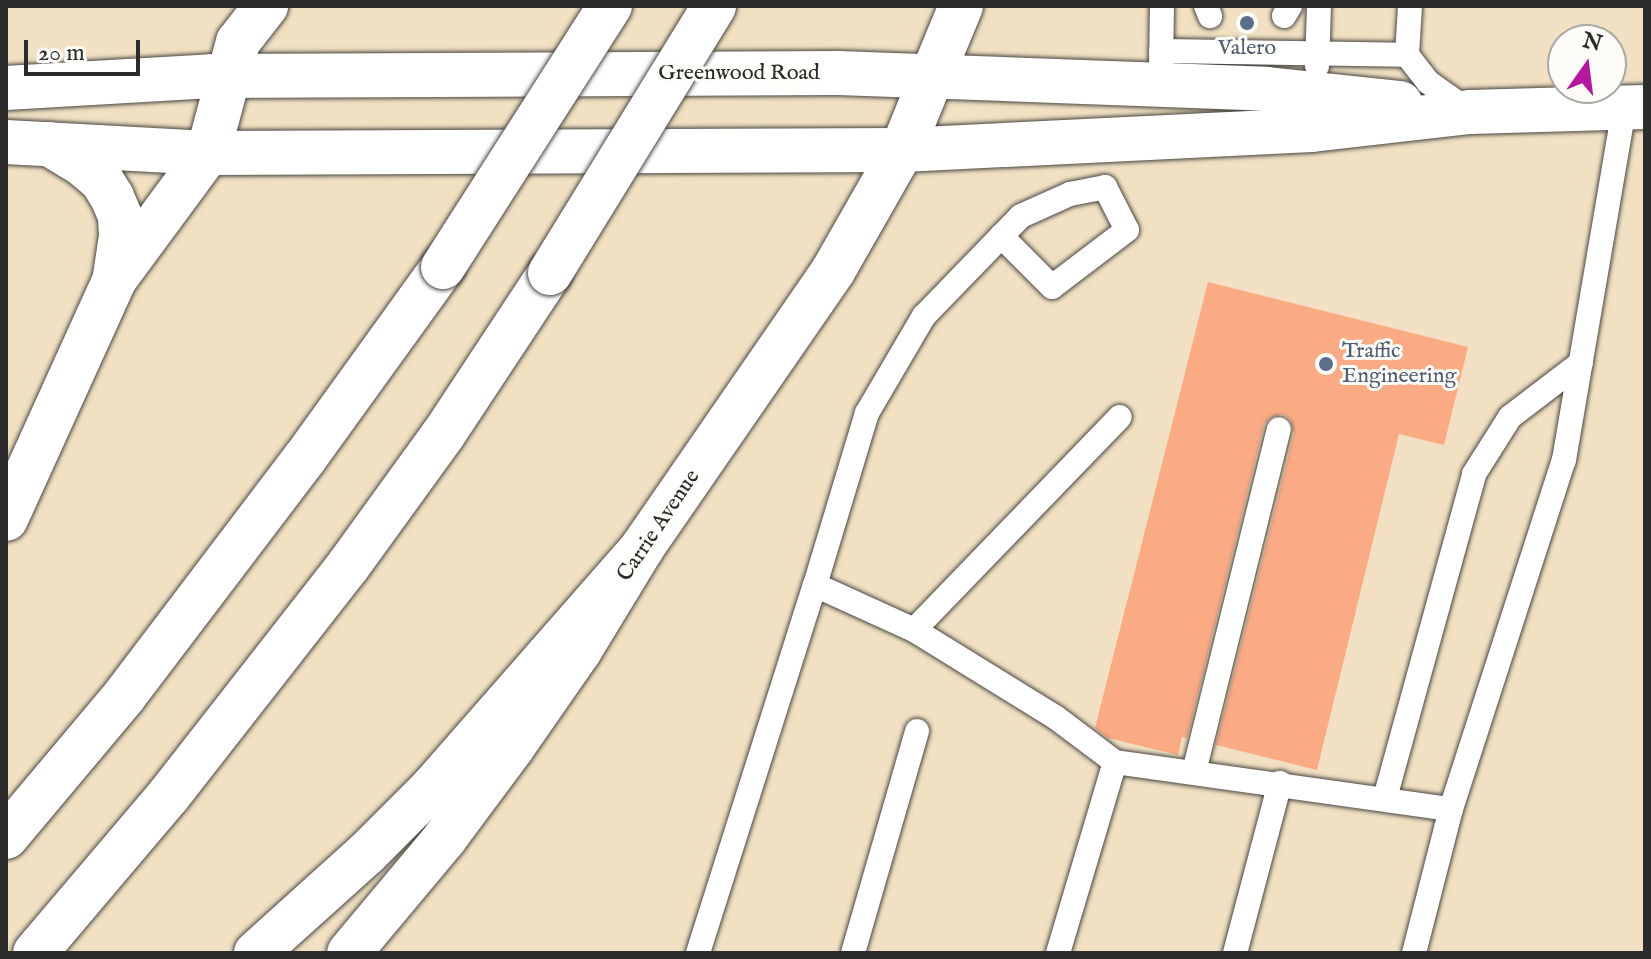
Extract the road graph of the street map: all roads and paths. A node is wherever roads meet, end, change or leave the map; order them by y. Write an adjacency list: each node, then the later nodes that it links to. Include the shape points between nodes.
1 (266, 6): 11 (main road, via 238,42)
2 (610, 6): 35 (main road, bridge, via 443,267 305,458 135,683)
3 (714, 6): 36 (main road, bridge, via 443,435 169,795)
4 (961, 6): 12 (main road, Carrie Avenue)
5 (1162, 6): 9 (lane)
6 (1319, 6): 10 (lane)
7 (1410, 6): 8 (lane)
8 (1407, 55): 10 (lane); 15 (lane, via 1428,82)
9 (1161, 68): 10 (main road, Greenwood Road); 12 (main road, Greenwood Road)
10 (1317, 73): 15 (main road, Greenwood Road)
11 (230, 75): 12 (main road, Greenwood Road); 13 (main road, Greenwood Road); 19 (main road)
12 (932, 76): 18 (main road, Carrie Avenue)
13 (6, 88)
14 (1635, 108): 15 (main road, Greenwood Road); 22 (lane)
15 (1470, 112): 18 (main road, Greenwood Road, via 1265,133)
16 (6, 142): 17 (main road, Greenwood Road)
17 (49, 144): 19 (main road, Greenwood Road); 21 (main road, via 82,164 112,197 121,236)
18 (902, 150): 19 (main road, Greenwood Road); 26 (main road, Carrie Avenue, via 833,271)
19 (208, 153): 21 (main road)
20 (1001, 236): 20 (lane, via 1021,216 1070,194 1105,187 1127,230 1052,287); 27 (lane, via 924,316 867,413)
21 (115, 279): 25 (main road)
22 (1581, 363): 33 (lane, via 1510,417 1474,474); 34 (lane, via 1564,460)
23 (1120, 417): 28 (lane)
24 (1279, 429): 31 (lane)
25 (6, 519)
26 (642, 548): 37 (main road, via 432,788); 38 (main road, Carrie Avenue, via 512,748)
27 (815, 585): 28 (lane); 39 (lane)
28 (914, 630): 30 (lane, via 1055,717)
29 (917, 731): 40 (lane)
30 (1115, 762): 31 (lane); 41 (lane)
31 (1194, 772): 32 (lane)
32 (1280, 783): 33 (lane); 42 (lane)
33 (1385, 798): 34 (lane)
34 (1451, 809): 43 (lane)
35 (6, 837)
36 (35, 953)
37 (256, 953)
38 (349, 953)
39 (698, 953)
40 (853, 953)
41 (1058, 953)
42 (1235, 953)
43 (1414, 953)

